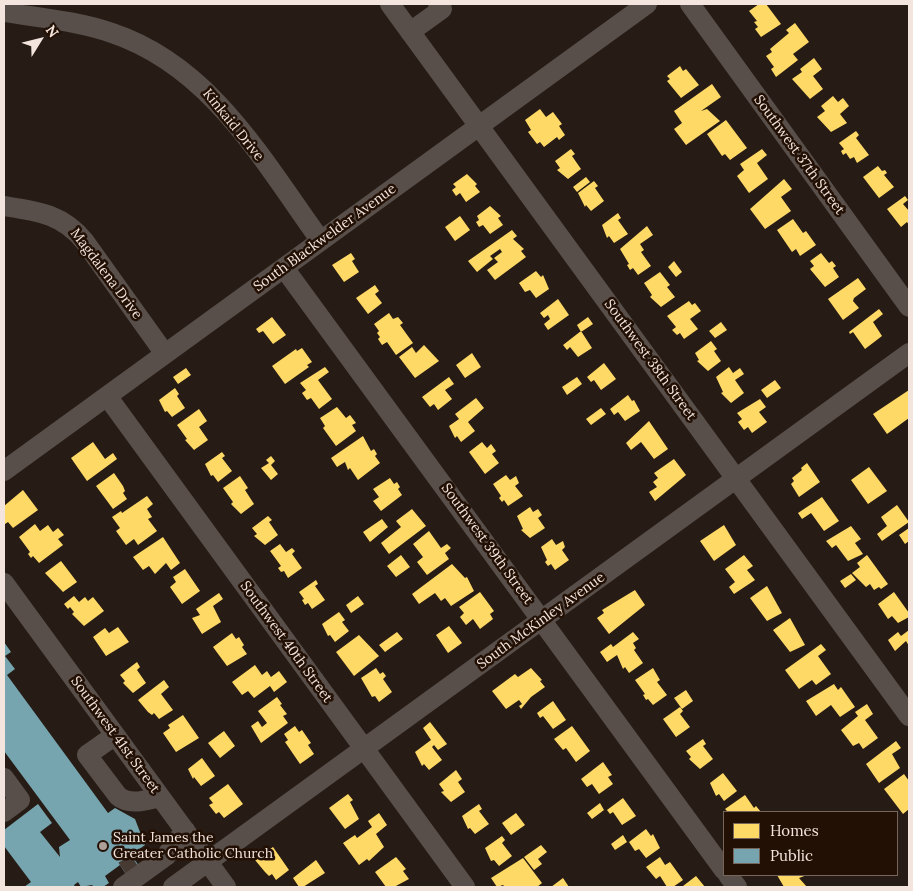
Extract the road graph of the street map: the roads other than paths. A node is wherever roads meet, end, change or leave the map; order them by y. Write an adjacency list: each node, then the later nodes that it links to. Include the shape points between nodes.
1 (390, 4): 6 (street, Southwest 38th Street)
2 (438, 4): 6 (street, via 442,9)
3 (647, 4): 7 (street, South Blackwelder Avenue)
4 (690, 4): 11 (street, Southwest 37th Street)
5 (4, 12): 9 (street, Kinkaid Drive, via 112,33 141,45 178,67 223,109)
6 (410, 32): 7 (street, Southwest 38th Street)
7 (479, 125): 9 (street, South Blackwelder Avenue); 16 (street, Southwest 38th Street)
8 (4, 206): 13 (street, Magdalena Drive, via 50,214 72,228)
9 (321, 241): 10 (street, South Blackwelder Avenue)
10 (284, 268): 13 (street, South Blackwelder Avenue); 18 (street, Southwest 39th Street)
11 (909, 306)
12 (909, 353): 16 (street, South McKinley Avenue)
13 (165, 354): 14 (street, South Blackwelder Avenue)
14 (107, 396): 15 (street, South Blackwelder Avenue); 21 (street, Southwest 40th Street)
15 (6, 464)
16 (737, 478): 18 (street, South McKinley Avenue); 19 (street, Southwest 38th Street)
17 (4, 583): 20 (street, Southwest 41st Street)
18 (542, 620): 21 (street, South McKinley Avenue); 27 (street, Southwest 39th Street)
19 (909, 716)
20 (114, 736): 23 (street, Southwest 41st Street); 23 (street, via 87,755 118,796 134,802)
21 (364, 749): 26 (street, South McKinley Avenue); 32 (street, Southwest 40th Street)
22 (4, 778): 24 (street, via 20,800)
23 (160, 797): 25 (street, Southwest 41st Street)
24 (4, 812)
25 (180, 837): 26 (street, Southwest 41st Street); 29 (street, via 157,848); 29 (street, via 166,856)
26 (208, 861): 30 (street, South McKinley Avenue); 31 (street, Southwest 41st Street)
27 (723, 869)
28 (729, 876): 33 (street)
29 (125, 877)
30 (172, 887)
31 (226, 887)
32 (465, 887)
33 (737, 887)

